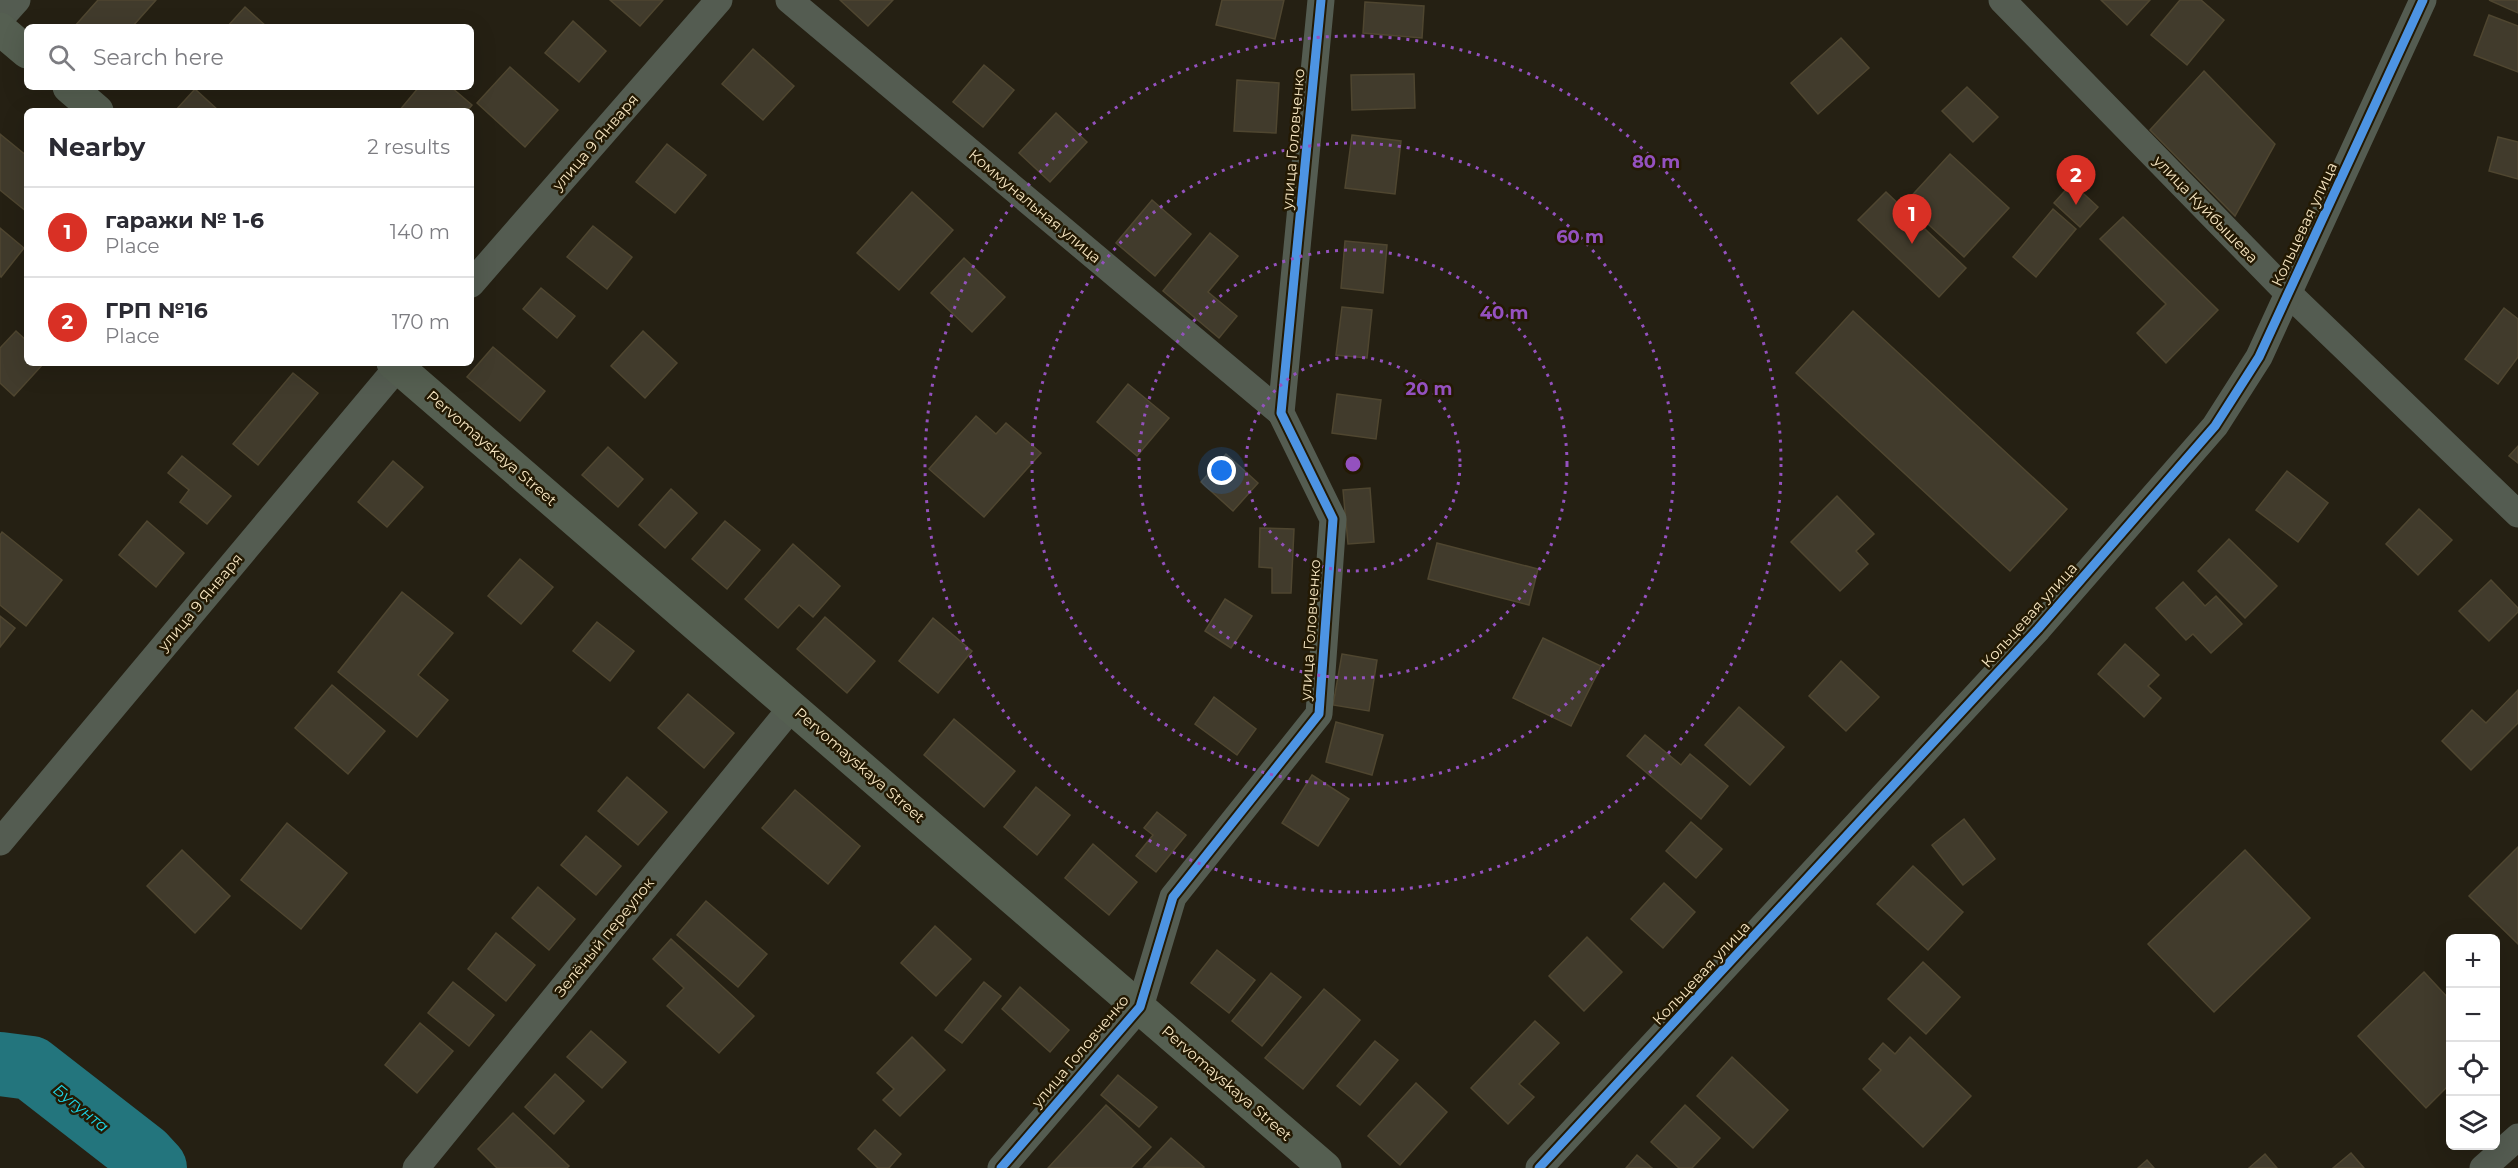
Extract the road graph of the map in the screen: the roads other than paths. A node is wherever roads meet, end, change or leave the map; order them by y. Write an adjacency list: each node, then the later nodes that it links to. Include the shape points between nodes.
1 (17, 0): 7 (street)
2 (719, 0): 12 (street, улица 9 Января)
3 (789, 0): 16 (street, Коммунальная улица)
4 (1321, 0): 16 (street, улица Головченко)
5 (2002, 0): 13 (street, улица Куйбышева)
6 (2423, 0): 13 (street, Кольцевая улица)
7 (0, 19)
8 (0, 28): 9 (main road)
9 (24, 48)
10 (72, 90): 11 (main road)
11 (94, 108)
12 (474, 281)
13 (2289, 294): 17 (street, улица Куйбышева); 25 (street, Кольцевая улица, via 2259,357 2215,426 2038,628)
14 (395, 366): 19 (street, улица 9 Января)
15 (399, 366): 18 (main road, Pervomayskaya Street)
16 (1281, 413): 20 (street, улица Головченко, via 1333,519 1319,714 1173,897)
17 (2518, 514)
18 (792, 707): 20 (main road, Pervomayskaya Street); 22 (street, Зелёный переулок)
19 (0, 842)
20 (1140, 1007): 23 (street, улица Головченко); 24 (main road, Pervomayskaya Street)
21 (2518, 1137): 26 (street)
22 (417, 1168)
23 (1001, 1168)
24 (1325, 1168)
25 (1539, 1168)
26 (2482, 1168)

